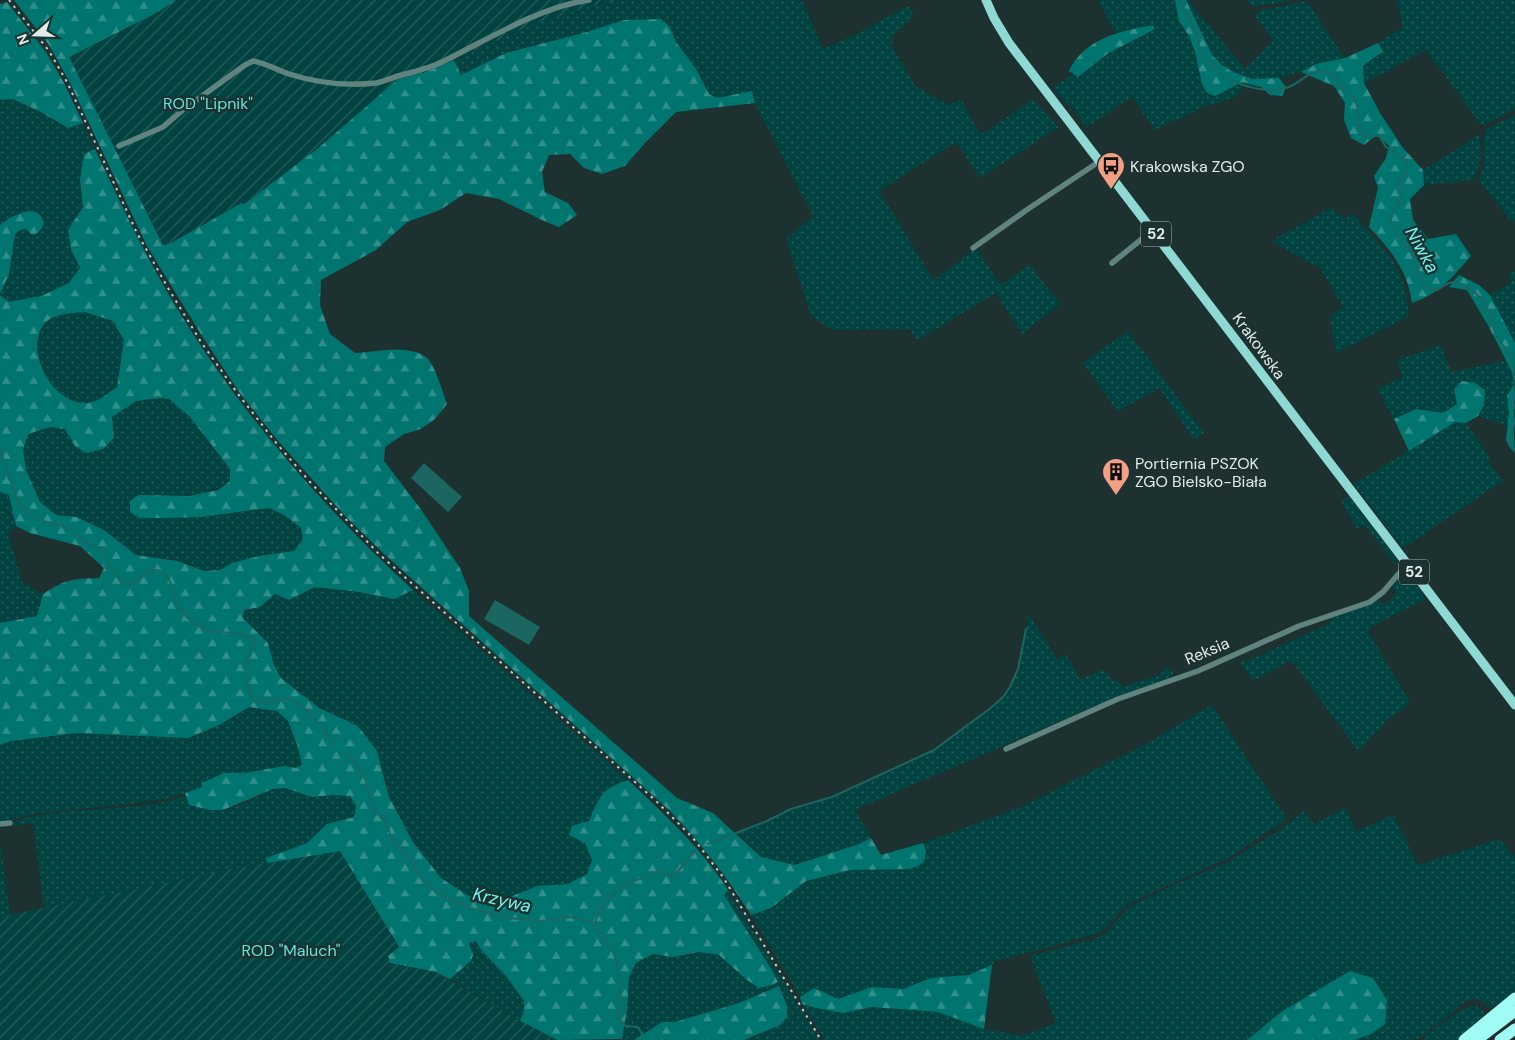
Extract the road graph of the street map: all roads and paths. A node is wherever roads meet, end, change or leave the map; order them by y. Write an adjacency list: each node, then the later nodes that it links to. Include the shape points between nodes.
1 (589, 0): 3 (street, via 564,5 441,62 378,83 318,81 253,61 163,127)
2 (986, 0): 4 (main road, Krakowska / 52, via 1009,43)
3 (119, 146)
4 (1100, 161): 5 (main road, Krakowska / 52); 6 (street)
5 (1153, 230): 7 (street); 8 (main road, Krakowska / 52)
6 (974, 248)
7 (1112, 262)
8 (1408, 563): 9 (main road, Krakowska / 52); 10 (street, Reksia, via 1370,602 1299,626 1198,671 1118,699)
9 (1515, 705)
10 (1006, 749)
11 (10, 822): 12 (street)
12 (0, 824)
13 (1515, 998): 16 (highway)
14 (1515, 1011): 17 (highway)
15 (1515, 1029): 18 (highway)
16 (1464, 1040)
17 (1477, 1040)
18 (1500, 1040)

